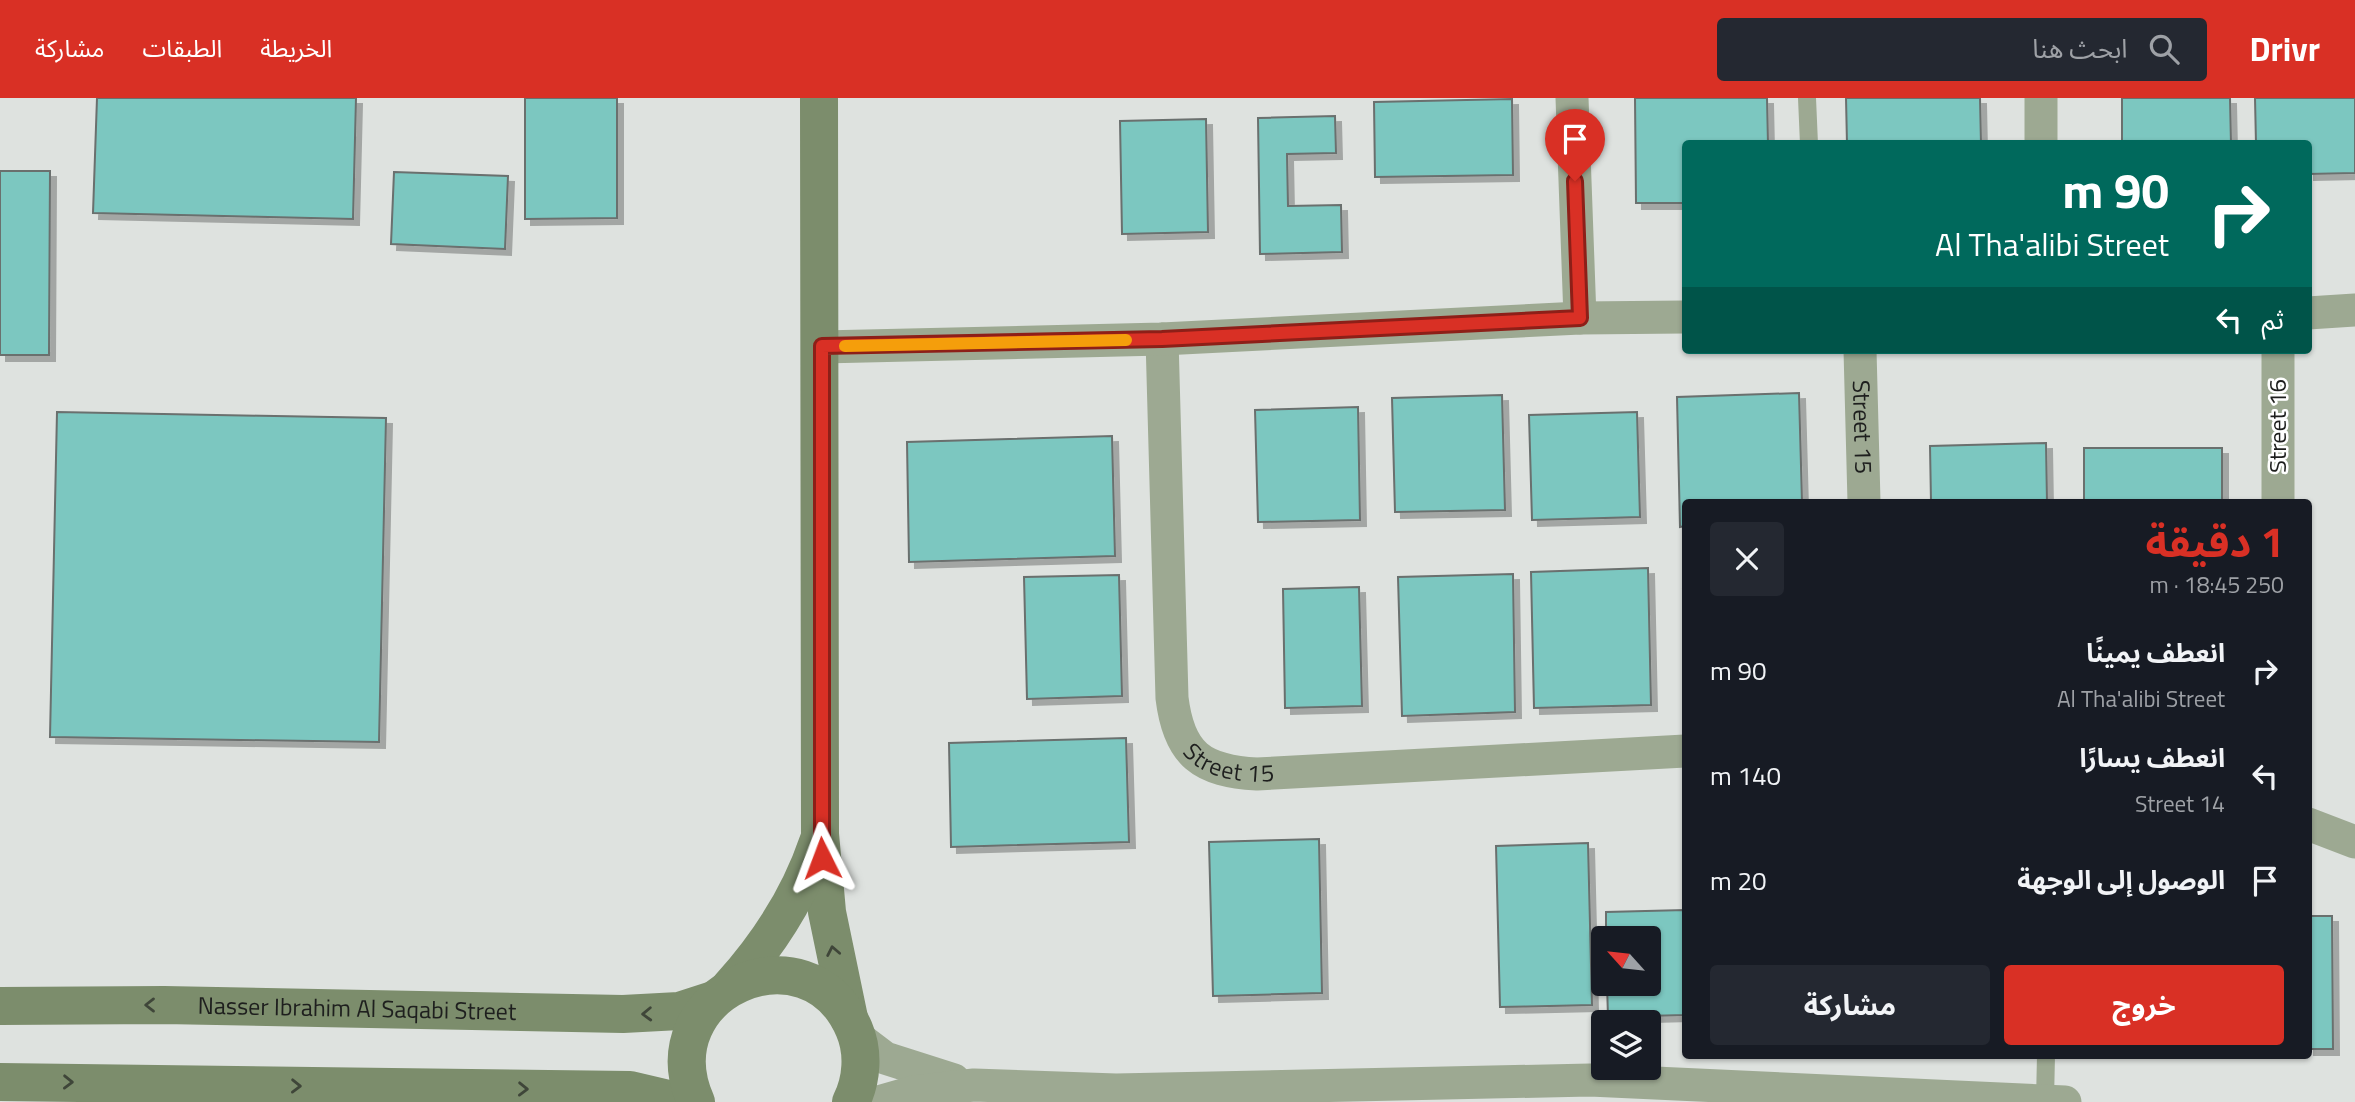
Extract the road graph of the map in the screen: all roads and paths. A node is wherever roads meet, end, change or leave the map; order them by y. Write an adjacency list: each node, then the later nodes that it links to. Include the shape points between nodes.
1 (820, 98): 12 (street)
2 (1572, 98): 10 (street)
3 (1807, 98): 5 (lane)
4 (2040, 98): 6 (street)
5 (1809, 140)
6 (2041, 140)
7 (2355, 310): 8 (street)
8 (2312, 313)
9 (1682, 317): 10 (street)
10 (1580, 318): 11 (street)
11 (1162, 339): 12 (street); 17 (street, Street 15, via 1172,698 1181,738 1197,759 1222,770 1257,774)
12 (822, 346): 19 (street)
13 (1860, 354): 15 (street, Street 15)
14 (2278, 354): 16 (street, Street 16)
15 (1864, 499)
16 (2278, 499)
17 (1682, 751)
18 (2312, 826): 20 (street)
19 (820, 834): 21 (street, via 781,921 754,961); 23 (street, one-way to 19, via 830,933)
20 (2355, 842)
21 (721, 994): 22 (street, Nasser Ibrahim Al Saqabi Street, one-way to 22, via 679,1011 623,1014); 23 (street, Nasser Ibrahim Al Saqabi Street, via 766,976 804,981 822,989); 29 (street, via 701,1014 687,1051)
22 (0, 1006)
23 (853, 1027): 26 (street, via 874,1051 900,1065); 30 (street, via 860,1074)
24 (2047, 1059): 32 (lane)
25 (0, 1082): 28 (street, one-way to 28, via 630,1090)
26 (974, 1085): 27 (street); 31 (street, via 914,1092)
27 (1116, 1096): 32 (street, via 1590,1080)
28 (681, 1102)
29 (696, 1102)
30 (851, 1102)
31 (878, 1102)
32 (2055, 1102)

